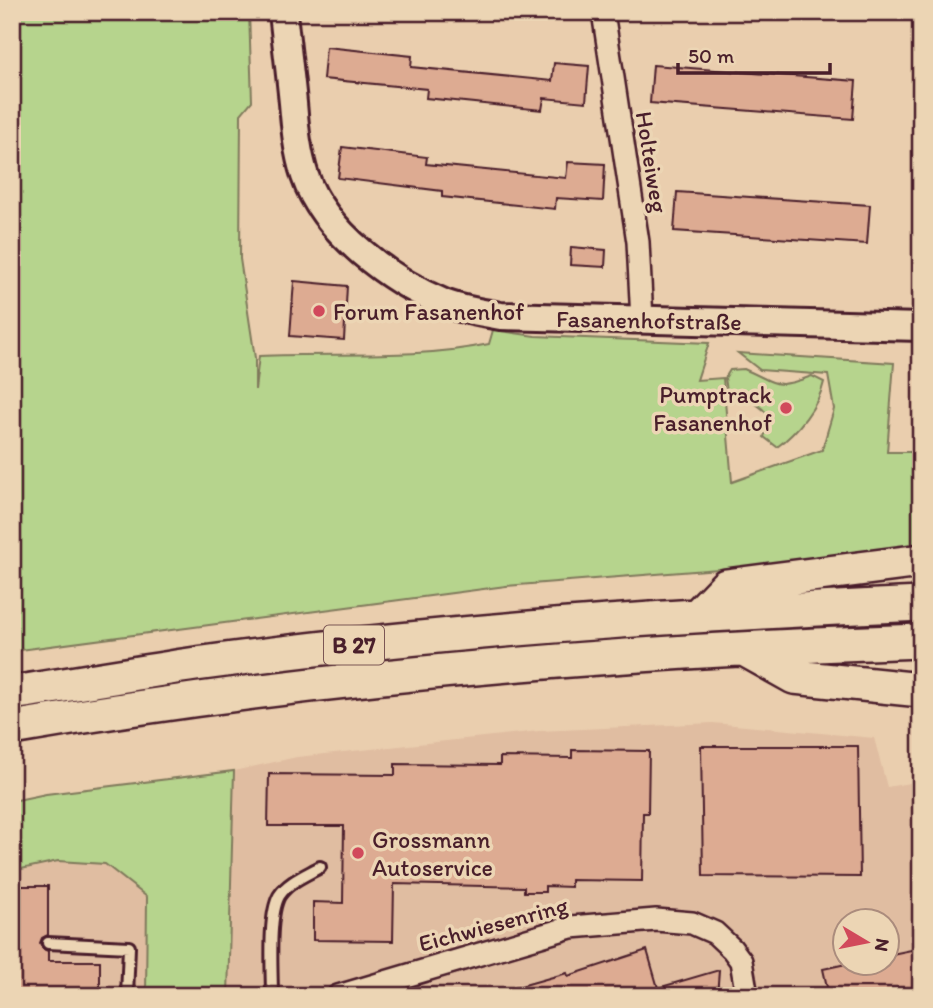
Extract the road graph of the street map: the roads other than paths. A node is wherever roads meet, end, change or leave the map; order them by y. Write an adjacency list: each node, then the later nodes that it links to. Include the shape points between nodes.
1 (283, 12): 3 (street, Fasanenhofstraße, via 298,149 310,189 328,216 377,265 411,287 470,311 544,319)
2 (603, 12): 3 (street, Holteiweg, via 638,242)
3 (642, 320): 4 (street, Fasanenhofstraße)
4 (921, 327)
5 (921, 561): 7 (highway, via 726,586)
6 (921, 604): 7 (highway, B 27)
7 (698, 615): 11 (highway, B 27, via 354,645)
8 (921, 641): 9 (highway, B 27)
9 (744, 649): 10 (highway, via 794,677); 12 (highway, B 27, via 383,679)
10 (921, 690)
11 (12, 693)
12 (12, 729)
13 (320, 867): 16 (lane, via 280,895 273,912)
14 (48, 943): 15 (lane, via 129,947)
15 (127, 996)
16 (272, 996)
17 (338, 996): 18 (street, Eichwiesenring, via 571,927 656,919 692,923 715,933 741,961)
18 (747, 996)

